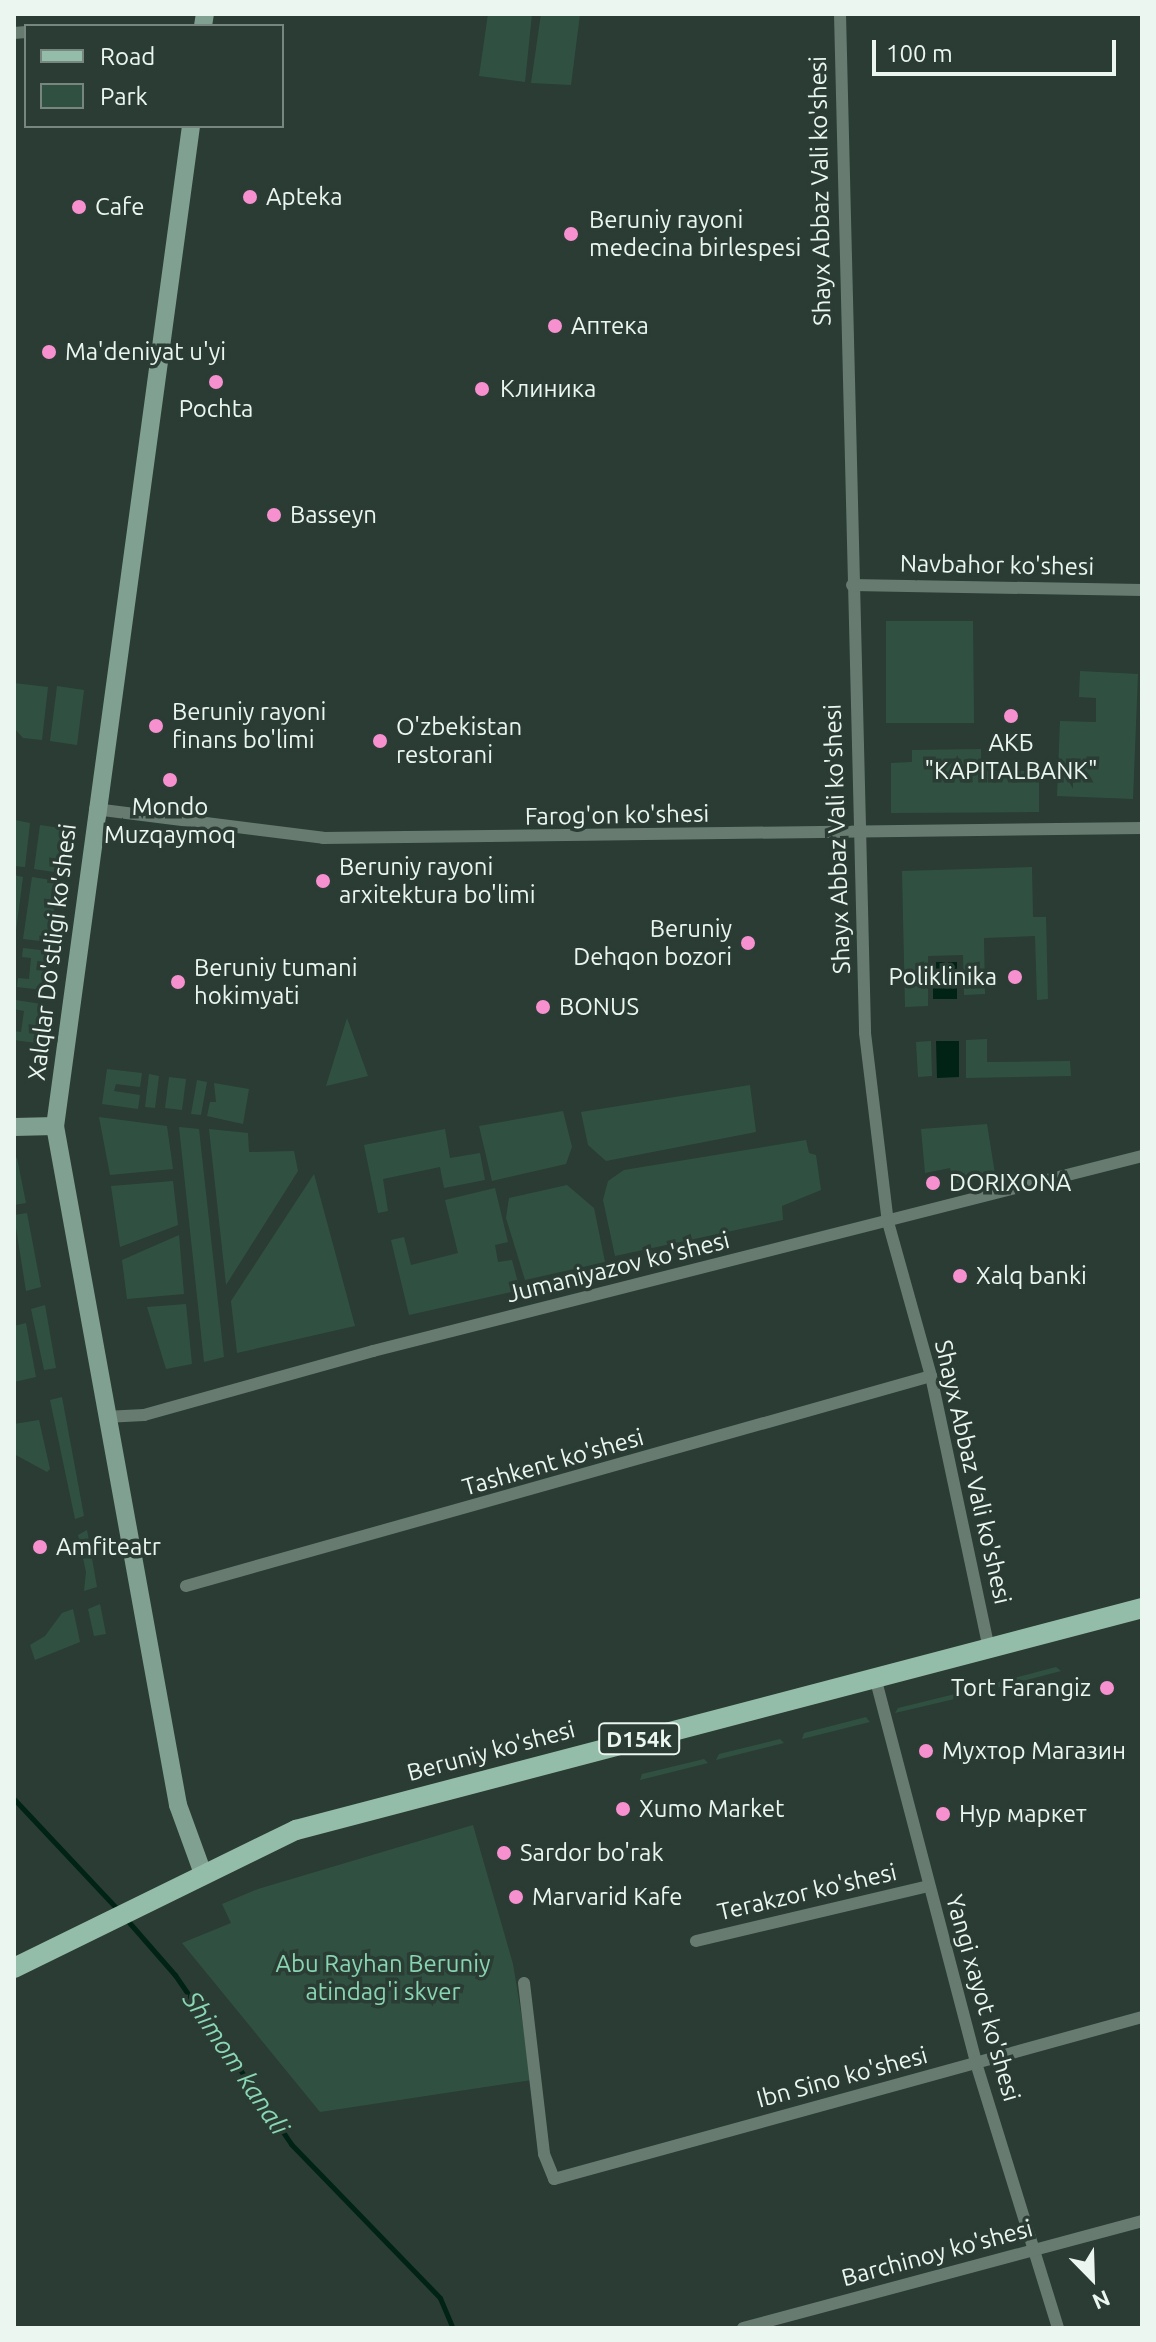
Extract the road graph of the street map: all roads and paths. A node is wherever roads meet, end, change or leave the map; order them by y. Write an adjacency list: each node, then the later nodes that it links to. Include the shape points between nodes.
1 (840, 14): 3 (street, Shayx Abbaz Vali ko'shesi)
2 (191, 128): 5 (street, Xalqlar Do'stligi ko'shesi)
3 (852, 585): 4 (street, Navbahor ko'shesi); 7 (street, Shayx Abbaz Vali ko'shesi)
4 (1142, 590)
5 (95, 809): 7 (street, Farog'on ko'shesi, via 323,838); 8 (street, Xalqlar Do'stligi ko'shesi)
6 (1142, 828): 7 (street, Farog'on ko'shesi)
7 (857, 832): 11 (street, Shayx Abbaz Vali ko'shesi, via 865,1033)
8 (55, 1126): 9 (street); 13 (street, Xalqlar Do'stligi ko'shesi)
9 (14, 1127)
10 (1142, 1156): 11 (street, Jumaniyazov ko'shesi)
11 (888, 1222): 12 (street, Shayx Abbaz Vali ko'shesi); 13 (street, Jumaniyazov ko'shesi, via 373,1351 144,1415)
12 (931, 1376): 14 (street, Tashkent ko'shesi); 16 (street, Shayx Abbaz Vali ko'shesi)
13 (105, 1417): 18 (street, Xalqlar Do'stligi ko'shesi, via 178,1805)
14 (186, 1586)
15 (1142, 1608): 16 (main road, Beruniy ko'shesi / D154k)
16 (989, 1649): 17 (main road, Beruniy ko'shesi / D154k)
17 (875, 1677): 18 (main road, Beruniy ko'shesi / D154k, via 296,1830); 19 (street, Yangi xayot ko'shesi)
18 (202, 1871): 21 (main road, Beruniy ko'shesi / D154k, via 150,1903)
19 (929, 1886): 20 (street, Terakzor ko'shesi); 24 (street, Yangi xayot ko'shesi)
20 (696, 1941)
21 (14, 1968)
22 (524, 1983): 24 (street, Ibn Sino ko'shesi, via 544,2154 554,2179)
23 (1142, 2017): 24 (street, Ibn Sino ko'shesi)
24 (976, 2063): 26 (street, Yangi xayot ko'shesi)
25 (1142, 2221): 26 (street, Barchinoy ko'shesi)
26 (1037, 2249): 27 (street, Barchinoy ko'shesi); 28 (street, Yangi xayot ko'shesi)
27 (743, 2328)
28 (1058, 2328)

